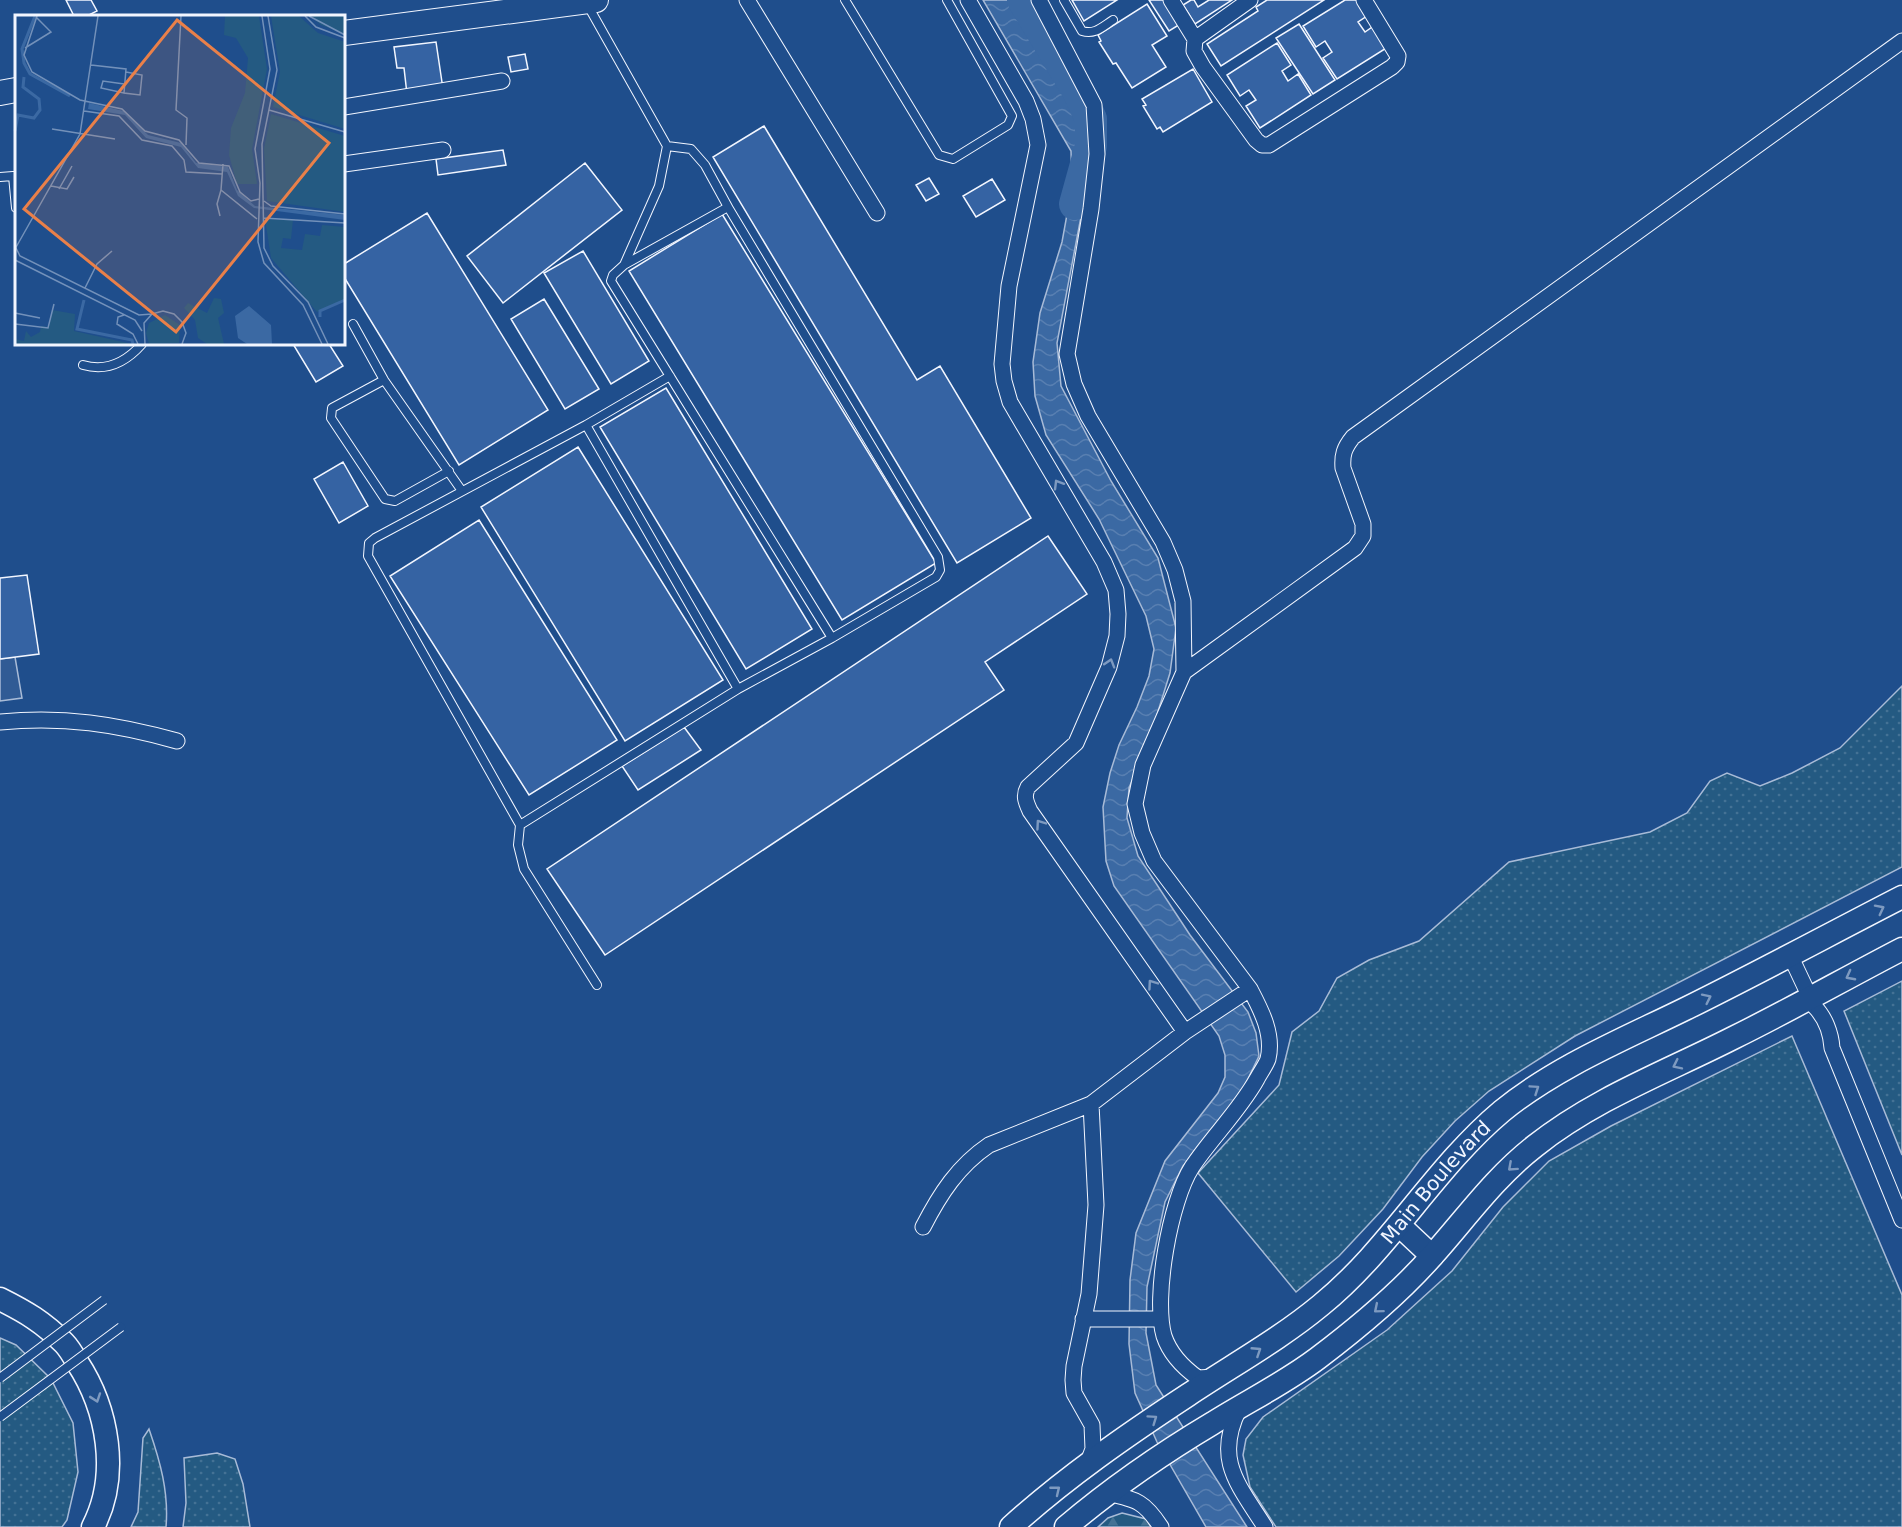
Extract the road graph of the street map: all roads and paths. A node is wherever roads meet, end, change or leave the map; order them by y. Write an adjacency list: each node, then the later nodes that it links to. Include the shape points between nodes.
1 (747, 0): 25 (street)
2 (845, 0): 3 (lane, via 939,155 953,159 1008,125 1012,116)
3 (947, 0)
4 (968, 0): 47 (street, one-way to 4, via 1025,799 1028,787 1070,751 1082,731 1109,667 1117,636 1117,602 1104,562 1010,402 1004,381 1009,286 1038,145 1026,101)
5 (1039, 0): 36 (street, via 1094,105 1097,154 1067,354 1088,416 1163,542 1175,570 1183,601)
6 (1064, 0): 11 (lane, via 1082,31 1095,32)
7 (1171, 0): 13 (street)
8 (1250, 0): 13 (street)
9 (1364, 0): 13 (street, via 1398,56 1397,62 1269,145 1262,146 1256,140 1203,67 1194,51)
10 (591, 1): 12 (main road); 19 (lane)
11 (1113, 20)
12 (345, 33)
13 (1195, 39)
14 (1902, 41): 36 (street, via 1353,438 1343,452 1343,468 1364,536 1355,548)
15 (502, 81): 18 (street)
16 (15, 90): 17 (main road)
17 (0, 93)
18 (345, 107)
19 (667, 146): 24 (lane, via 691,149 705,165); 26 (lane, via 659,186)
20 (443, 150): 21 (street)
21 (345, 164)
22 (15, 176): 23 (lane)
23 (0, 177)
24 (728, 207): 26 (lane); 35 (lane, via 938,557 940,570 936,577)
25 (877, 213)
26 (624, 265): 30 (lane, via 611,281)
27 (353, 324): 31 (lane)
28 (141, 345): 29 (lane, via 131,356 113,365)
29 (83, 365)
30 (670, 376): 32 (lane); 35 (lane)
31 (384, 380): 33 (lane); 33 (lane, via 332,408 331,418 385,500 395,501)
32 (586, 425): 34 (lane); 37 (lane)
33 (448, 471): 34 (lane)
34 (462, 492): 40 (lane, via 375,538 369,543 368,556)
35 (832, 638): 37 (lane)
36 (1184, 672): 45 (street, via 1143,765 1135,804 1154,861)
37 (738, 690): 40 (lane)
38 (0, 722): 39 (street, via 89,722)
39 (177, 741)
40 (520, 825): 44 (lane, via 518,845 524,869)
41 (1902, 897): 43 (main road, Main Boulevard, one-way to 41)
42 (1902, 949): 46 (main road, one-way to 46)
43 (1790, 955): 46 (street); 50 (main road, Main Boulevard, one-way to 43, via 1440,1174 1504,1110 1585,1058)
44 (597, 985)
45 (1245, 993): 47 (street); 56 (street, via 1260,1008 1269,1033 1268,1059 1247,1097 1191,1168 1178,1197)
46 (1812, 1002): 49 (street, via 1813,1015 1824,1041 1832,1048); 52 (main road, one-way to 52, via 1607,1099 1566,1123 1500,1178)
47 (1185, 1032): 48 (street)
48 (1090, 1108): 51 (street, via 981,1150 943,1189); 55 (street, via 1096,1205 1089,1294)
49 (1902, 1220)
50 (1399, 1225): 52 (main road); 58 (main road, Main Boulevard, one-way to 50, via 1322,1304)
51 (923, 1227)
52 (1432, 1256): 60 (main road, one-way to 60, via 1384,1305 1323,1354)
53 (0, 1299): 64 (main road, one-way to 64, via 31,1314 66,1344 91,1382 105,1425 108,1471)
54 (105, 1300): 59 (lane, bridge)
55 (1083, 1319): 56 (street); 62 (street, via 1072,1380 1074,1393 1092,1425 1093,1449)
56 (1155, 1319): 58 (street, via 1182,1366 1198,1378)
57 (121, 1327): 61 (lane, bridge)
58 (1218, 1376): 62 (main road, Main Boulevard, one-way to 58)
59 (0, 1378)
60 (1240, 1406): 63 (main road); 68 (street, via 1229,1428 1227,1456 1236,1482)
61 (0, 1417)
62 (1088, 1465): 65 (main road, Main Boulevard, one-way to 62)
63 (1107, 1493): 66 (main road); 67 (street, via 1130,1498 1148,1508)
64 (93, 1527)
65 (1011, 1527)
66 (1066, 1527)
67 (1161, 1527)
68 (1265, 1527)

